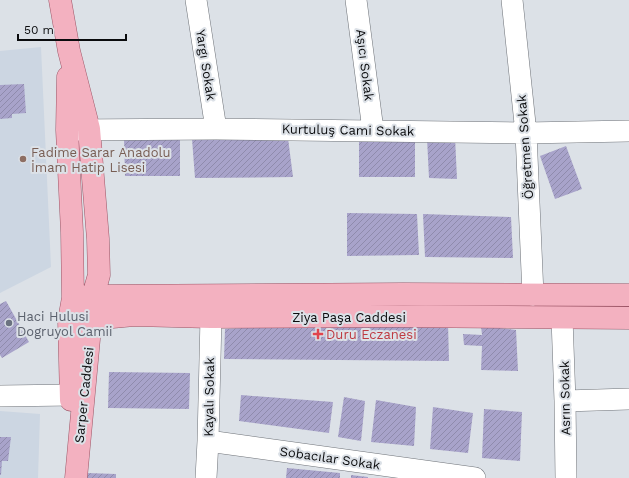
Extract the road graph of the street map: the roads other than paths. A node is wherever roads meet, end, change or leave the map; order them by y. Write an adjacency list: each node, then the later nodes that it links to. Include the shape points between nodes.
1 (60, 0): 5 (main road, Sarper Caddesi)
2 (196, 0): 7 (street, Yargı Sokak)
3 (356, 0): 9 (street, Aşıcı Sokak)
4 (512, 0): 11 (street, Öğretmen Sokak)
5 (69, 52): 6 (main road, Sarper Caddesi); 8 (main road, Sarper Caddesi)
6 (89, 129): 7 (street, Kurtuluş Cami Sokak); 8 (street, Kurtuluş Cami Sokak); 14 (main road, Sarper Caddesi, via 99,275)
7 (216, 129): 9 (street, Kurtuluş Cami Sokak)
8 (67, 130): 14 (main road, Sarper Caddesi, via 72,232)
9 (373, 130): 11 (street, Kurtuluş Cami Sokak)
10 (629, 131): 11 (street, Kurtuluş Cami Sokak)
11 (526, 133): 12 (street, Öğretmen Sokak)
12 (533, 295): 13 (main road, Ziya Paşa Caddesi); 14 (main road, Ziya Paşa Caddesi)
13 (629, 296)
14 (83, 297): 18 (main road, Sarper Caddesi); 19 (main road, Sarper Caddesi)
15 (211, 317): 16 (main road, Ziya Paşa Caddesi); 18 (main road, Ziya Paşa Caddesi, via 134,315); 24 (street, Kayalı Sokak)
16 (562, 318): 17 (main road, Ziya Paşa Caddesi); 23 (street, Asrın Sokak)
17 (629, 318)
18 (91, 319): 19 (main road, Ziya Paşa Caddesi); 26 (main road, Sarper Caddesi)
19 (69, 320): 20 (main road, Sarper Caddesi)
20 (72, 395): 21 (street); 25 (main road, Sarper Caddesi)
21 (0, 396)
22 (629, 399): 23 (street)
23 (566, 401): 29 (street, Asrın Sokak)
24 (208, 441): 27 (street, Kayalı Sokak); 28 (street, Sobacılar Sokak)
25 (65, 478)
26 (76, 478)
27 (206, 478)
28 (475, 478)
29 (566, 478)

